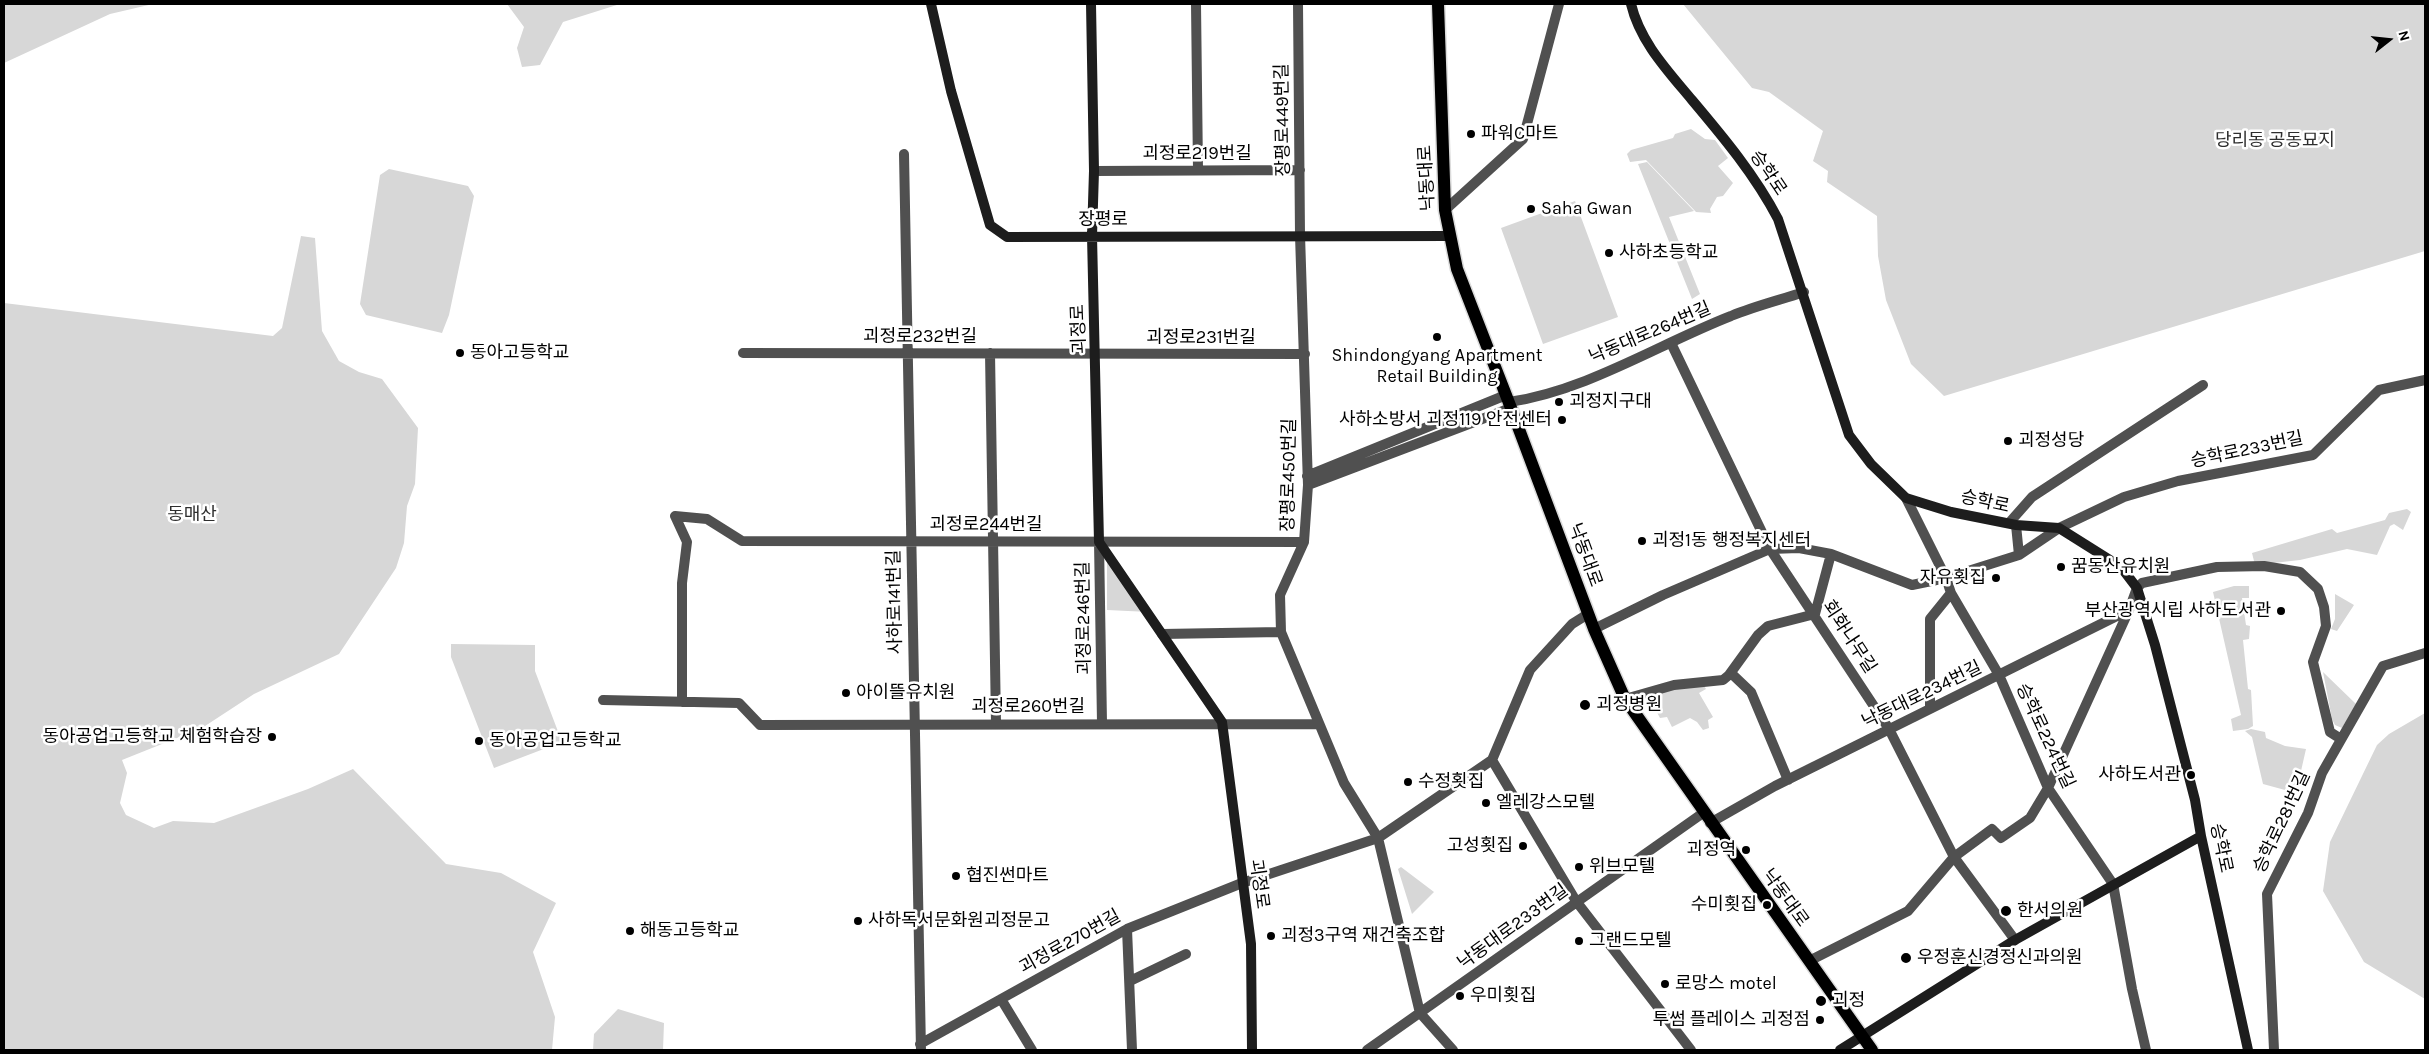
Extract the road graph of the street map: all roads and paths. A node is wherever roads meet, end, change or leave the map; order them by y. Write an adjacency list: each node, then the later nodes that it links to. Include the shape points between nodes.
1 (931, 4): 14 (main road, 장평로, via 990,225 1007,237)
2 (1090, 4): 11 (main road, 괴정로)
3 (1196, 4): 9 (street)
4 (1298, 4): 10 (street, 장평로449번길)
5 (1438, 4): 12 (main road, 낙동대로)
6 (1559, 4): 12 (street, via 1522,139)
7 (1631, 4): 16 (main road, 승학로, via 1651,50 1762,189 1778,219)
8 (904, 154): 19 (street, 사하로141번길)
9 (1198, 170): 10 (street, 괴정로219번길); 11 (street, 괴정로219번길)
10 (1300, 170): 13 (street, 장평로449번길)
11 (1094, 171): 14 (main road, 괴정로)
12 (1445, 210): 15 (main road, 낙동대로)
13 (1300, 235): 14 (main road, 장평로); 15 (main road, 장평로); 22 (street, 장평로450번길)
14 (1092, 236): 21 (main road, 괴정로)
15 (1448, 236): 25 (main road, 낙동대로, via 1457,269)
16 (1804, 292): 17 (street, 낙동대로264번길, via 1732,316); 27 (main road, 승학로, via 1849,436 1870,464)
17 (1671, 343): 25 (street, 낙동대로264번길, via 1538,398); 34 (street, 회화나무길)
18 (743, 353): 19 (street, 괴정로232번길)
19 (908, 353): 20 (street, 괴정로232번길); 30 (street, 사하로141번길)
20 (990, 353): 21 (street, 괴정로232번길); 31 (street)
21 (1096, 354): 22 (street, 괴정로231번길); 32 (main road, 괴정로)
22 (1305, 354): 26 (street, 장평로450번길)
23 (2425, 380): 29 (street, 승학로233번길, via 2379,390 2313,455 2178,481 2124,497)
24 (2203, 385): 28 (street, via 2032,497)
25 (1509, 402): 26 (street, 낙동대로264번길); 41 (main road, 낙동대로)
26 (1308, 481): 33 (street, 장평로450번길)
27 (1906, 498): 28 (main road, 승학로, via 1951,512); 37 (street, 승학로224번길)
28 (2013, 524): 29 (main road, 승학로); 36 (street)
29 (2059, 528): 36 (street, 승학로233번길); 38 (main road, 승학로, via 2120,567)
30 (910, 541): 31 (street, 괴정로244번길); 51 (street, 괴정로244번길, via 742,541 707,519 675,516 687,542 682,583); 56 (street, 사하로141번길)
31 (993, 541): 32 (street, 괴정로244번길); 54 (street)
32 (1099, 542): 33 (street, 괴정로244번길); 45 (main road, 괴정로); 55 (street, 괴정로246번길)
33 (1304, 542): 44 (street, 장평로450번길, via 1280,595)
34 (1770, 549): 35 (street, 승학로233번길, via 1799,548); 42 (street, 회화나무길); 43 (street)
35 (1831, 554): 37 (street, 승학로233번길, via 1912,585); 42 (street)
36 (2019, 555): 37 (street, 승학로233번길)
37 (1946, 578): 39 (street, 승학로224번길)
38 (2137, 588): 40 (street); 59 (street, via 2142,583 2217,567 2264,566 2300,572 2318,589 2324,607 2326,626 2314,662 2330,732); 64 (main road, 승학로, via 2195,800)
39 (1951, 593): 48 (street, 승학로224번길); 52 (street, via 1930,618)
40 (2129, 610): 48 (street, 낙동대로234번길); 62 (street)
41 (1588, 614): 43 (main road, 낙동대로); 60 (street, via 1572,624 1530,670)
42 (1815, 614): 47 (street, via 1768,626); 58 (street, 회화나무길)
43 (1594, 629): 49 (main road, 낙동대로)
44 (1281, 632): 45 (street); 57 (street, 장평로450번길)
45 (1162, 634): 53 (main road, 괴정로)
46 (2425, 653): 59 (street, 승학로281번길, via 2383,666)
47 (1731, 673): 49 (street, via 1724,680 1674,685); 61 (street, via 1752,692)
48 (1998, 675): 52 (street, 낙동대로234번길); 62 (street, 승학로224번길)
49 (1625, 699): 63 (main road, 낙동대로)
50 (603, 700): 51 (street, 괴정로260번길)
51 (682, 702): 56 (street, 괴정로260번길, via 738,703 760,725)
52 (1930, 709): 58 (street, 낙동대로234번길)
53 (1222, 722): 55 (street, 괴정로260번길); 57 (street); 67 (main road, 괴정로)
54 (996, 723): 55 (street, 괴정로260번길); 56 (street, 괴정로260번길)
55 (1102, 723)
56 (914, 724): 78 (street, 사하로141번길)
57 (1319, 724): 65 (street, 장평로450번길, via 1344,783)
58 (1889, 729): 61 (street, 낙동대로234번길); 66 (street, 회화나무길)
59 (2341, 739): 89 (street, 승학로281번길, via 2267,894)
60 (1492, 760): 65 (street, 괴정로270번길); 69 (street)
61 (1788, 780): 63 (street, 낙동대로234번길)
62 (2048, 788): 66 (street, via 2030,818 2001,838 1992,830); 68 (street, 승학로224번길)
63 (1707, 818): 69 (street, 낙동대로233번길); 73 (main road, 낙동대로)
64 (2201, 836): 68 (main road); 88 (main road, 승학로)
65 (1378, 838): 67 (street, 괴정로270번길); 76 (street, 장평로450번길)
66 (1954, 857): 71 (street, 회화나무길); 73 (street, via 1908,911)
67 (1242, 883): 70 (street, 괴정로270번길); 81 (main road, 괴정로, via 1251,944)
68 (2113, 884): 71 (main road); 87 (street, 승학로224번길)
69 (1576, 902): 76 (street, 낙동대로233번길); 84 (street)
70 (1127, 929): 74 (street); 75 (street, 괴정로270번길)
71 (2015, 940): 77 (main road)
72 (1186, 954): 74 (street)
73 (1809, 961): 77 (main road, 낙동대로)
74 (1130, 981): 80 (street)
75 (1000, 999): 78 (street, 괴정로270번길); 79 (street)
76 (1420, 1013): 82 (street, 낙동대로233번길); 83 (street)
77 (1861, 1036): 85 (main road); 86 (main road, 낙동대로)
78 (920, 1047)
79 (1032, 1050)
80 (1132, 1050)
81 (1252, 1050)
82 (1367, 1050)
83 (1453, 1050)
84 (1692, 1050)
85 (1840, 1050)
86 (1872, 1050)
87 (2146, 1050)
88 (2248, 1050)
89 (2274, 1050)

